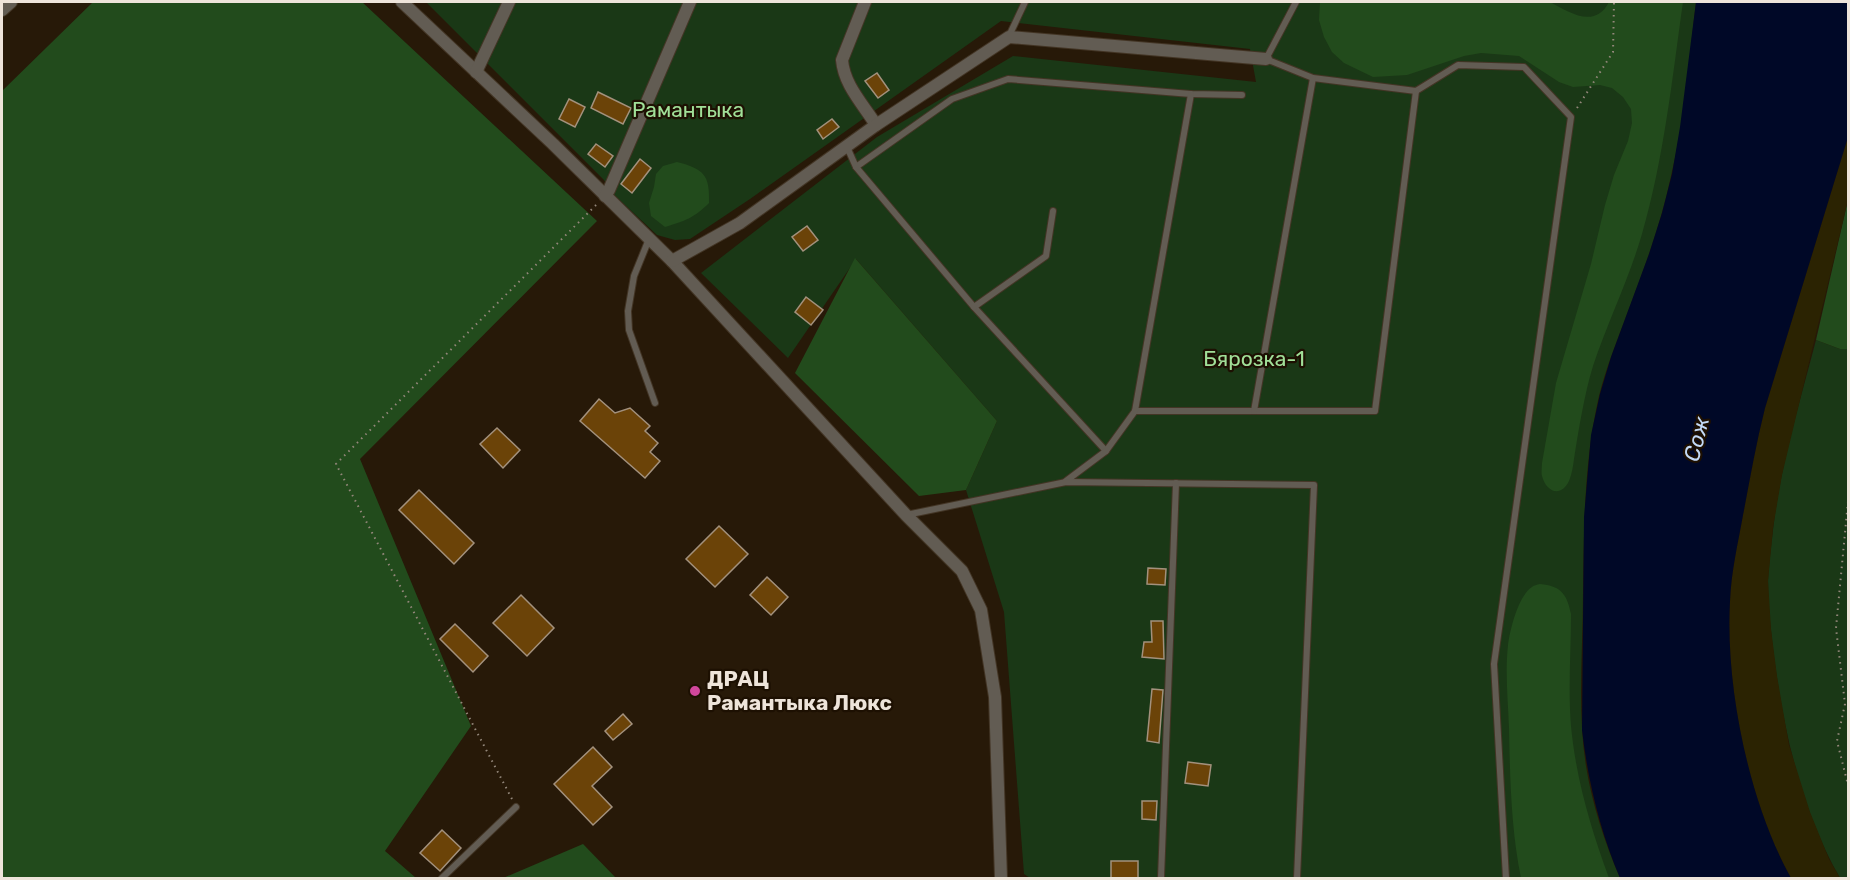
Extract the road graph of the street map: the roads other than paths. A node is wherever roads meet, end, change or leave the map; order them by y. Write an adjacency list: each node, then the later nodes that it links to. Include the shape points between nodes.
1 (11, 2): 8 (street)
2 (402, 2): 11 (street)
3 (509, 2): 11 (street)
4 (690, 2): 19 (street)
5 (865, 2): 16 (street, via 842,60 845,79)
6 (1025, 2): 9 (lane)
7 (1296, 2): 10 (lane)
8 (2, 10)
9 (1009, 37): 10 (street); 16 (street)
10 (1266, 59): 12 (lane)
11 (476, 72): 19 (street)
12 (1313, 78): 13 (lane); 26 (lane)
13 (1416, 91): 26 (lane, via 1375,411); 36 (lane, via 1458,65 1524,67 1571,117 1494,664)
14 (1191, 94): 15 (lane); 18 (lane, via 1008,79 952,99); 25 (lane)
15 (1242, 95)
16 (876, 124): 17 (street)
17 (847, 147): 18 (lane); 22 (street, via 740,223)
18 (856, 167): 23 (lane)
19 (605, 196): 21 (street)
20 (1053, 211): 23 (lane, via 1046,256)
21 (649, 239): 22 (street); 24 (lane, via 634,276 628,311 629,330)
22 (672, 261): 30 (street)
23 (974, 307): 27 (lane)
24 (655, 403)
25 (1135, 411): 26 (lane); 27 (lane)
26 (1254, 411)
27 (1106, 451): 28 (lane)
28 (1066, 482): 29 (lane); 30 (lane)
29 (1176, 483): 34 (lane); 35 (lane, via 1314,485)
30 (906, 515): 33 (street, via 962,571 981,610 995,697)
31 (516, 807): 32 (lane)
32 (442, 879)
33 (1001, 879)
34 (1161, 879)
35 (1297, 879)
36 (1506, 879)

